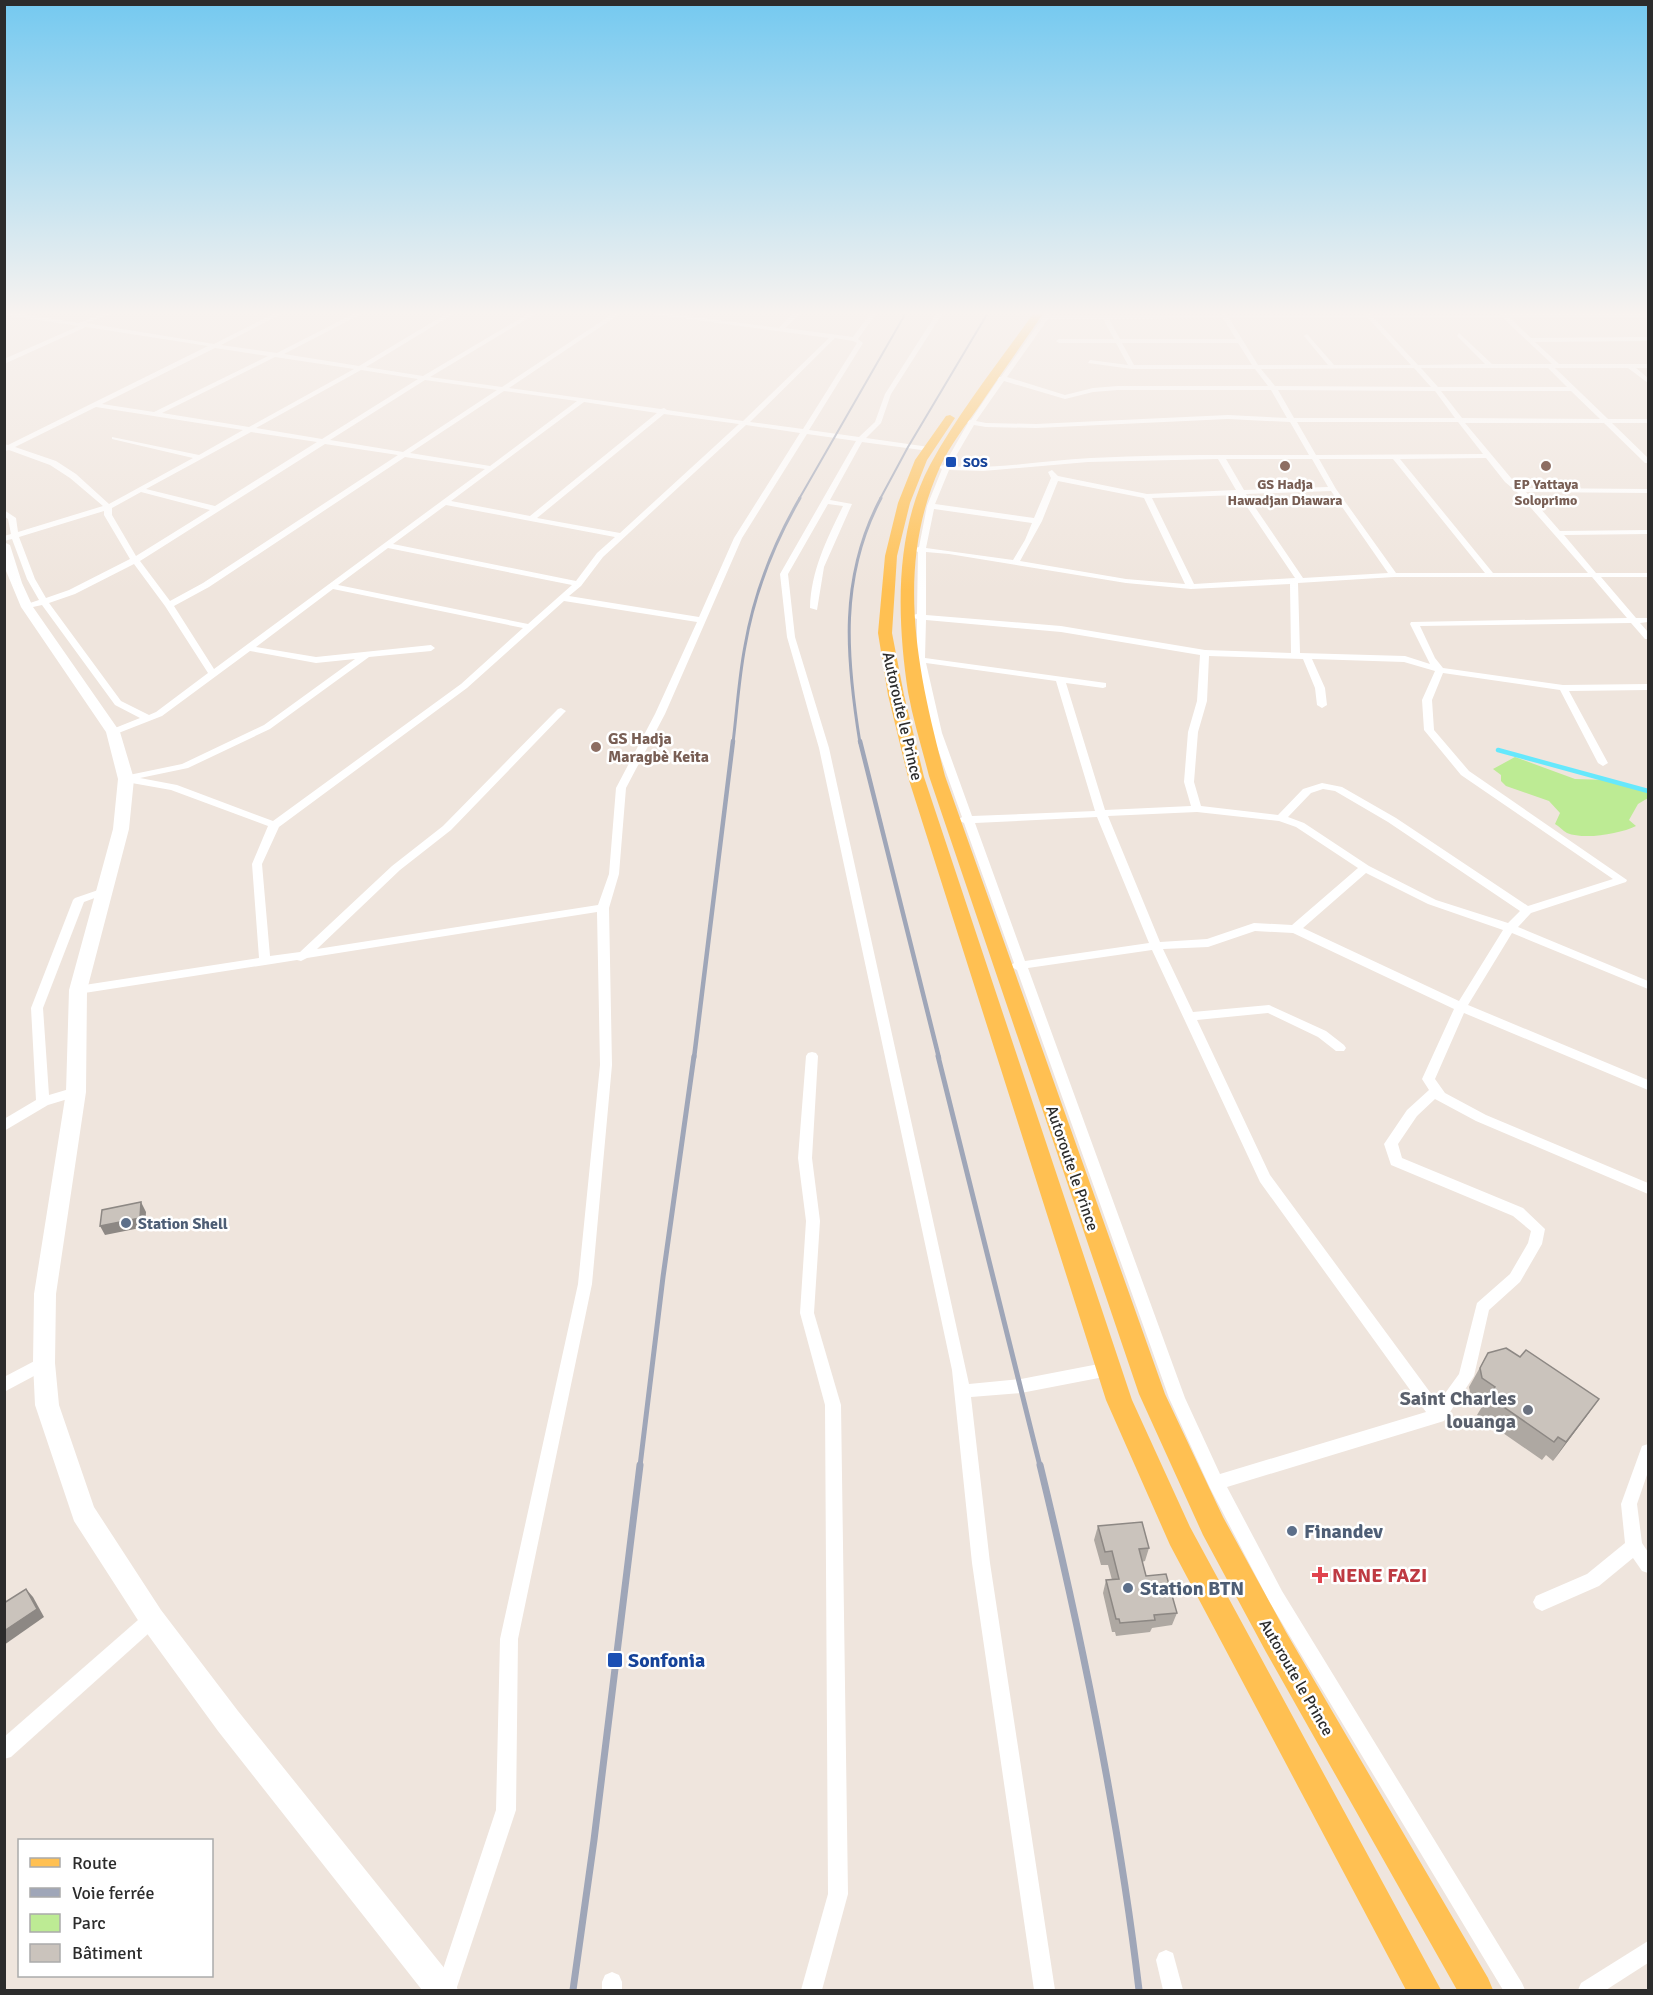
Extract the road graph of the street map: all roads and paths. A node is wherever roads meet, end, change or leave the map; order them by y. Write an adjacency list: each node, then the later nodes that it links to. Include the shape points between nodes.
1 (176, 404): 17 (street)
2 (294, 404): 24 (street)
3 (382, 404): 28 (street)
4 (482, 404): 30 (street)
5 (577, 404): 39 (street)
6 (616, 404): 16 (street)
7 (764, 404): 23 (street)
8 (822, 404): 25 (street)
9 (885, 404): 27 (street, via 878,423)
10 (976, 404): 37 (main road, Autoroute le Prince)
11 (979, 404): 19 (main road, Autoroute le Prince)
12 (1283, 404): 18 (street)
13 (1448, 404): 20 (street)
14 (1587, 404): 21 (street)
15 (97, 405): 17 (street); 29 (street)
16 (664, 410): 23 (street); 53 (street)
17 (154, 415): 24 (street)
18 (1292, 420): 19 (street, via 1228,417 1036,426); 20 (street); 34 (street)
19 (968, 421): 37 (main road, Autoroute le Prince)
20 (1460, 421): 21 (street); 32 (street)
21 (1604, 421): 22 (street); 36 (street)
22 (1648, 421)
23 (745, 423): 25 (street); 57 (street)
24 (246, 430): 28 (street); 33 (street)
25 (805, 431): 27 (street); 77 (street, via 738,538)
26 (114, 438): 33 (street)
27 (860, 440): 37 (street); 47 (street)
28 (322, 442): 30 (street); 51 (street)
29 (6, 447): 50 (street, via 53,463)
30 (406, 455): 39 (street); 74 (street)
31 (1220, 456): 34 (street); 38 (street, via 1101,459); 45 (street)
32 (1488, 456): 35 (street); 43 (street)
33 (200, 457): 41 (street)
34 (1314, 457): 35 (street); 42 (street)
35 (1395, 457): 64 (street)
36 (1647, 458)
37 (937, 461): 38 (street, via 988,471); 49 (street); 61 (main road, Autoroute le Prince, via 920,504); 128 (main road, Autoroute le Prince, via 921,460 904,503 891,556 885,633 896,695 916,777)
38 (1048, 465): 40 (street)
39 (490, 468): 48 (street)
40 (1055, 478): 46 (street); 54 (street)
41 (141, 489): 50 (street); 51 (street)
42 (1333, 489): 45 (street); 65 (street)
43 (1520, 490): 44 (street); 56 (street)
44 (1648, 491)
45 (1241, 492): 46 (street); 68 (street)
46 (1147, 496): 71 (street)
47 (824, 501): 75 (street, via 848,504 820,563); 130 (street, via 784,574 791,637 824,748)
48 (443, 502): 53 (street); 60 (street)
49 (931, 506): 54 (street); 61 (street)
50 (108, 507): 59 (street); 62 (street, via 108,514)
51 (216, 509): 62 (street)
52 (4, 512): 59 (street, via 12,518)
53 (531, 518): 57 (street)
54 (1038, 521): 63 (street)
55 (1648, 532): 56 (street)
56 (1556, 533): 66 (street)
57 (622, 536): 69 (street, via 600,555)
58 (4, 539): 59 (street)
59 (10, 540): 73 (main road, via 16,583)
60 (385, 545): 69 (street); 70 (street)
61 (917, 550): 63 (street); 76 (main road, Autoroute le Prince)
62 (135, 560): 73 (street, via 72,592); 74 (street)
63 (1015, 563): 71 (street)
64 (1490, 574): 65 (street); 66 (street)
65 (1394, 575): 68 (street)
66 (1593, 575): 67 (street); 78 (street)
67 (1648, 575)
68 (1298, 581): 71 (street); 86 (street)
69 (578, 584): 72 (street)
70 (331, 586): 80 (street); 82 (street)
71 (1191, 587)
72 (563, 598): 77 (street); 80 (street)
73 (36, 604): 96 (street, via 118,703); 97 (main road)
74 (169, 605): 89 (street)
75 (814, 608)
76 (913, 616): 84 (street, via 1061,629); 87 (street); 103 (main road, Autoroute le Prince, via 916,694 937,776)
77 (703, 620): 107 (street, via 621,788 614,874)
78 (1632, 620): 79 (street); 81 (street); 88 (street, via 1416,622 1431,659)
79 (1648, 620)
80 (530, 627): 104 (street, via 464,686)
81 (1648, 637)
82 (249, 648): 85 (street, via 316,660); 89 (street)
83 (431, 648): 85 (street)
84 (1205, 653): 86 (street); 100 (street, via 1202,701 1192,732 1189,782)
85 (366, 656): 99 (street, via 267,727 185,766)
86 (1301, 656): 88 (street, via 1405,659); 94 (street, via 1320,687)
87 (921, 660): 90 (street); 103 (street)
88 (1440, 670): 93 (street); 108 (street, via 1427,700 1429,730 1465,773 1622,880)
89 (213, 674): 96 (street)
90 (1060, 678): 91 (street); 101 (street)
91 (1103, 685)
92 (1648, 687): 93 (street)
93 (1563, 688): 98 (street)
94 (1322, 705)
95 (561, 711): 112 (street, via 447,828 396,868)
96 (148, 718): 97 (street)
97 (112, 732): 99 (main road)
98 (1603, 763)
99 (126, 779): 104 (street, via 173,787); 106 (main road, via 122,829)
100 (1197, 809): 101 (street); 102 (street)
101 (1101, 813): 103 (street); 111 (street)
102 (1281, 818): 105 (street, via 1300,825); 108 (street, via 1307,791 1322,786 1338,789 1392,820)
103 (961, 820): 114 (main road, Autoroute le Prince)
104 (274, 825): 113 (street, via 257,864)
105 (1365, 868): 109 (street, via 1432,902); 110 (street)
106 (104, 891): 116 (main road); 124 (street, via 79,900 37,1008)
107 (603, 908): 112 (street); 141 (street, via 606,1065 585,1284 509,1639 506,1810)
108 (1527, 910): 109 (street)
109 (1510, 928): 115 (street); 117 (street)
110 (1294, 929): 111 (street, via 1254,927 1208,943); 117 (street)
111 (1156, 945): 114 (street); 118 (street)
112 (301, 957): 113 (street)
113 (265, 962): 116 (street)
114 (1013, 967): 133 (street, via 1177,1398); 146 (main road, Autoroute le Prince, via 1152,1394 1213,1526 1276,1642)
115 (1648, 985)
116 (78, 990): 123 (main road)
117 (1461, 1007): 121 (street); 122 (street, via 1428,1079)
118 (1190, 1017): 119 (street, via 1269,1009 1322,1034); 131 (street, via 1265,1178)
119 (1340, 1048)
120 (812, 1056): 142 (street, via 805,1158 813,1221 807,1313 832,1405 838,1894)
121 (1648, 1085)
122 (1436, 1091): 126 (street, via 1481,1118); 131 (street, via 1412,1113 1390,1144 1396,1161 1518,1212 1538,1229 1535,1244 1515,1278 1482,1307 1466,1376)
123 (76, 1092): 124 (street); 127 (main road, via 45,1294)
124 (43, 1102): 125 (street)
125 (4, 1126)
126 (1648, 1189)
127 (44, 1363): 129 (street); 137 (main road, via 47,1405 83,1513)
128 (1109, 1369): 130 (street, via 1021,1386); 145 (main road, Autoroute le Prince, via 1180,1536)
129 (4, 1385)
130 (963, 1391): 143 (street, via 981,1563)
131 (1438, 1416): 133 (street)
132 (1648, 1451): 134 (street, via 1629,1504)
133 (1216, 1483): 147 (street, via 1276,1597)
134 (1634, 1546): 135 (street); 136 (street, via 1593,1580)
135 (1648, 1565)
136 (1542, 1602)
137 (152, 1619): 138 (street); 141 (main road, via 228,1721)
138 (4, 1750)
139 (1648, 1951): 148 (street)
140 (1166, 1960): 144 (street)
141 (444, 1990)
142 (812, 1990)
143 (1045, 1990)
144 (1173, 1990)
145 (1424, 1990)
146 (1476, 1990)
147 (1515, 1990)
148 (1588, 1990)

